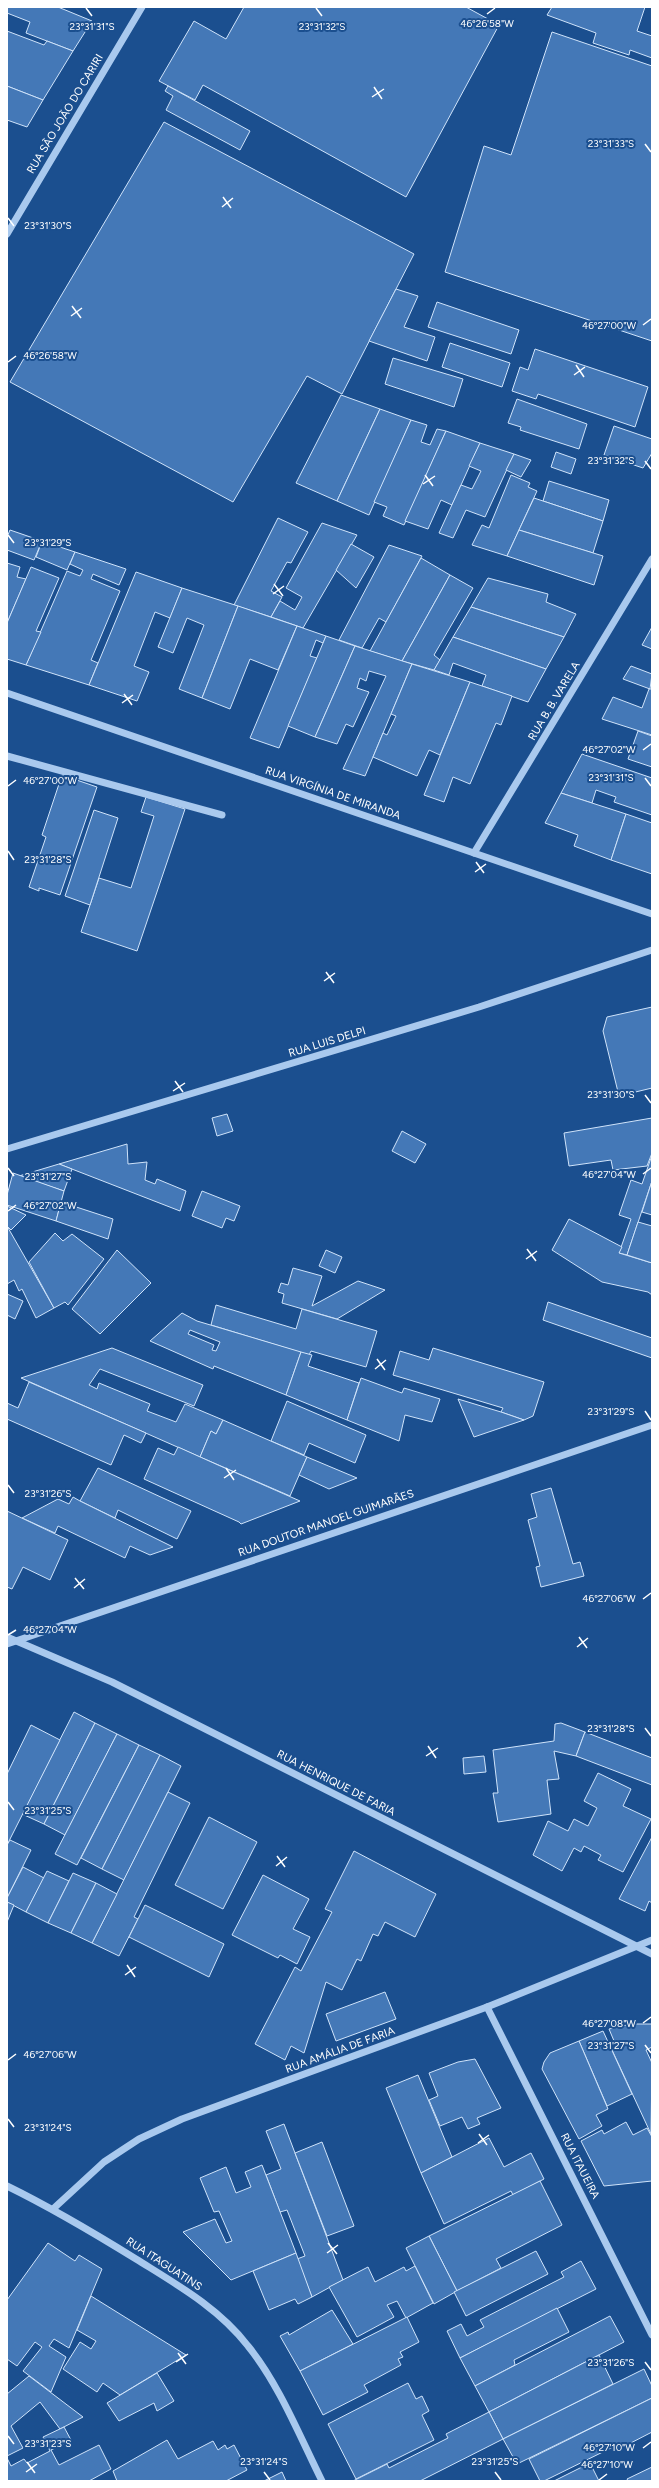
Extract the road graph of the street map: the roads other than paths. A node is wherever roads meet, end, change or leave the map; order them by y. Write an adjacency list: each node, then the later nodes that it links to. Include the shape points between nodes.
1 (142, 7): 2 (street, RUA SÃO JOÃO DO CARIRI)
2 (7, 234)
3 (652, 559): 7 (street, RUA B. B. VARELA)
4 (7, 693): 7 (street, RUA VIRGÍNIA DE MIRANDA)
5 (7, 756): 6 (street)
6 (222, 815)
7 (474, 853): 8 (street, RUA VIRGÍNIA DE MIRANDA)
8 (652, 914)
9 (652, 950): 10 (street, RUA LUIS DELPI, via 479,1007)
10 (7, 1149)
11 (652, 1425): 12 (street, RUA DOUTOR MANOEL GUIMARÃES)
12 (9, 1640): 14 (street, RUA HENRIQUE DE FARIA, via 112,1682)
13 (652, 1940): 14 (street, RUA AMÁLIA DE FARIA)
14 (636, 1946): 15 (street, RUA HENRIQUE DE FARIA); 16 (street, RUA AMÁLIA DE FARIA)
15 (652, 1954)
16 (487, 2007): 18 (street, RUA AMÁLIA DE FARIA, via 182,2119 139,2139 104,2162); 19 (street, RUA ITAUEIRA)
17 (7, 2186): 18 (street, RUA ITAGUATINS)
18 (53, 2209): 20 (street, RUA ITAGUATINS, via 190,2292 235,2331 249,2346 278,2392)
19 (652, 2335)
20 (322, 2481)

